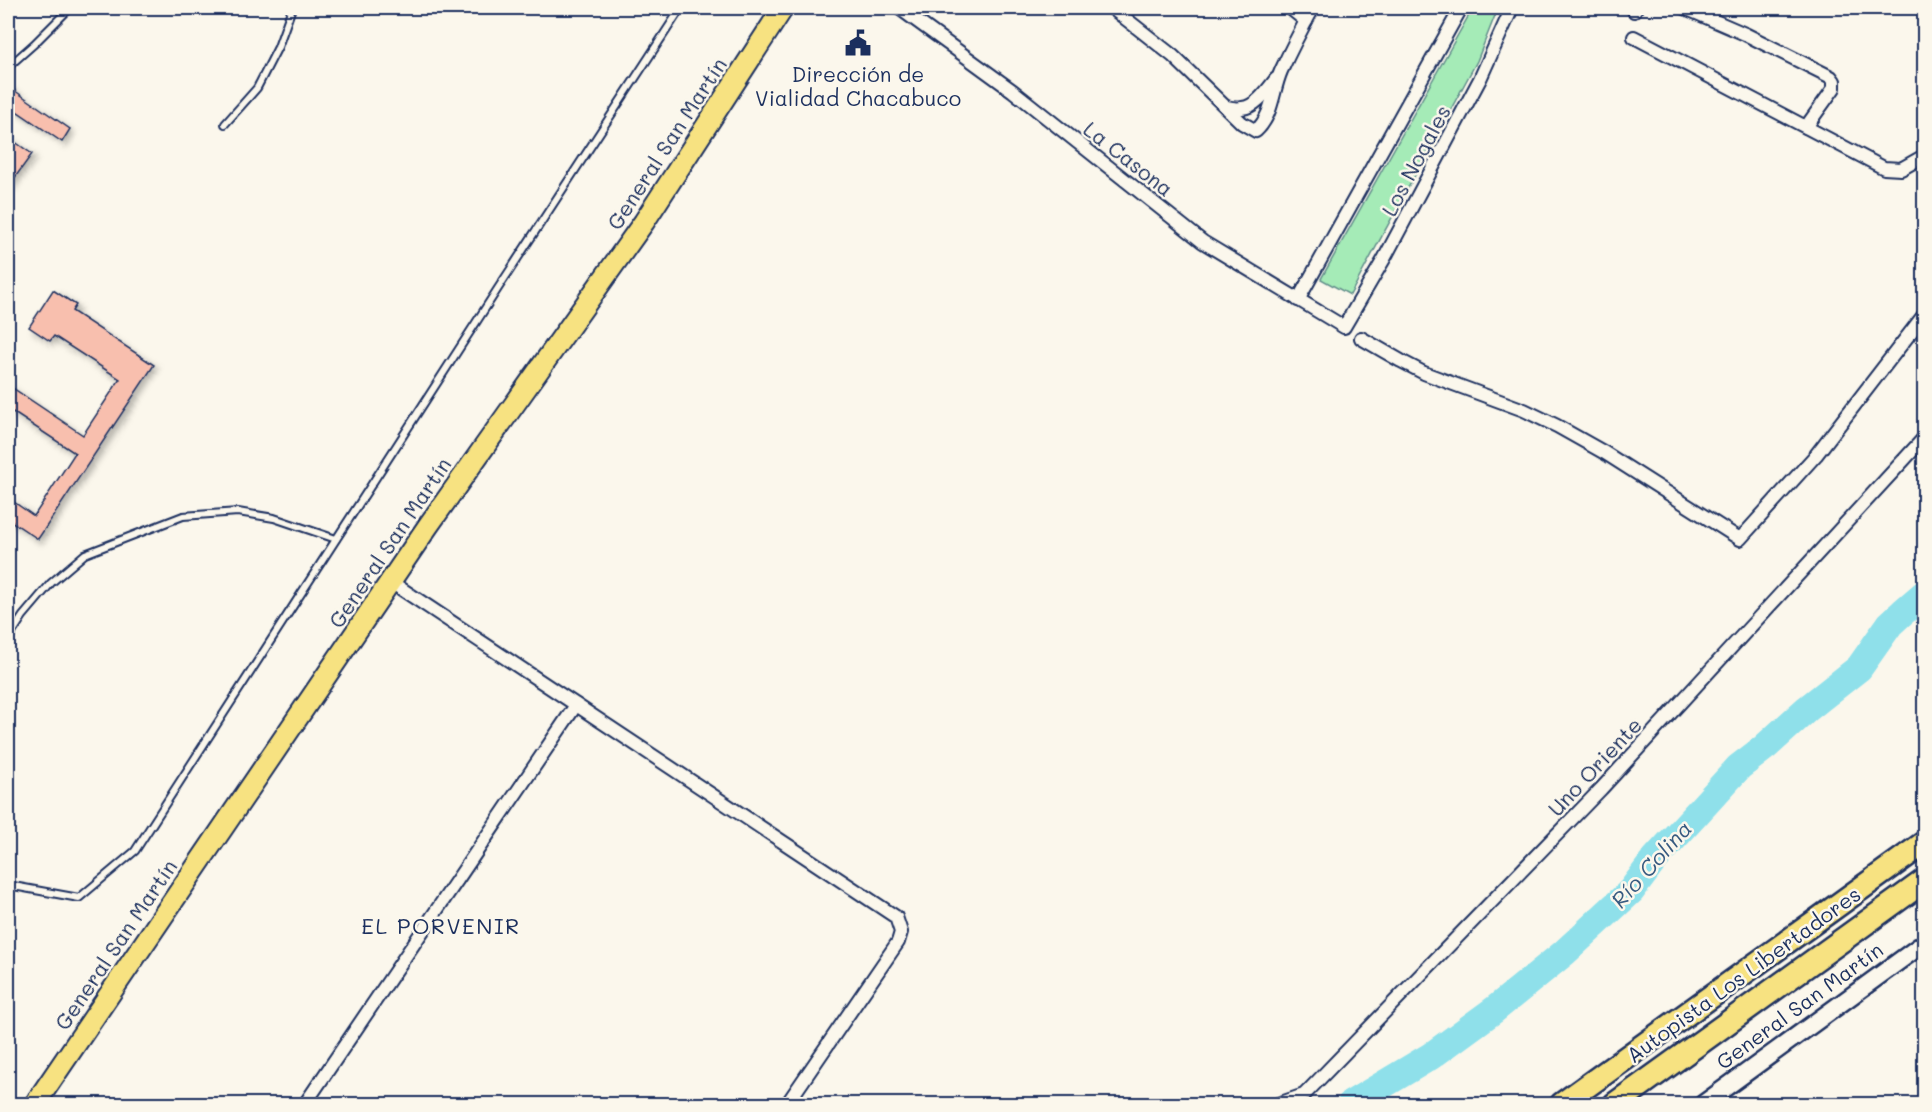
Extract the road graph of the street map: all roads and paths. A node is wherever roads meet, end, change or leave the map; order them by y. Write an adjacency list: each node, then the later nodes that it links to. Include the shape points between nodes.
1 (70, 8): 14 (lane)
2 (292, 8): 17 (lane, via 257,88)
3 (681, 8): 25 (lane)
4 (783, 8): 26 (main road, General San Martín, via 644,222)
5 (899, 8): 20 (street, La Casona, via 1013,91 1203,242)
6 (1112, 8): 16 (street, via 1173,56)
7 (1290, 8): 12 (street)
8 (1313, 8): 12 (street)
9 (1461, 8): 20 (street, Los Nogales)
10 (1512, 8): 22 (street, Los Nogales, via 1475,89)
11 (1685, 8): 18 (street, via 1831,77 1834,88)
12 (1306, 21): 15 (street)
13 (1634, 37): 18 (street)
14 (8, 67)
15 (1280, 73): 16 (street, via 1253,104 1244,109); 16 (street, via 1264,124 1256,131)
16 (1226, 107)
17 (225, 124)
18 (1806, 127): 19 (street, via 1884,168 1901,169)
19 (1924, 156)
20 (1298, 300): 22 (street, La Casona)
21 (1924, 315): 23 (street, via 1816,455 1740,539 1557,426 1424,373)
22 (1344, 327)
23 (1361, 338)
24 (1924, 438): 36 (street, Uno Oriente, via 1593,798 1304,1095)
25 (336, 539): 27 (lane, via 274,518 238,512 183,516 85,554 51,583); 31 (lane, via 135,850 79,898)
26 (391, 582): 28 (street); 33 (main road, General San Martín)
27 (8, 639)
28 (576, 705): 34 (street); 35 (street, via 899,922 898,942)
29 (1924, 843): 37 (highway, Autopista Los Libertadores)
30 (1924, 881): 38 (highway, Autopista Los Libertadores)
31 (8, 885)
32 (1924, 944): 39 (street, General San Martín)
33 (35, 1104)
34 (306, 1104)
35 (787, 1104)
36 (1278, 1104)
37 (1562, 1104)
38 (1615, 1104)
39 (1703, 1104)

